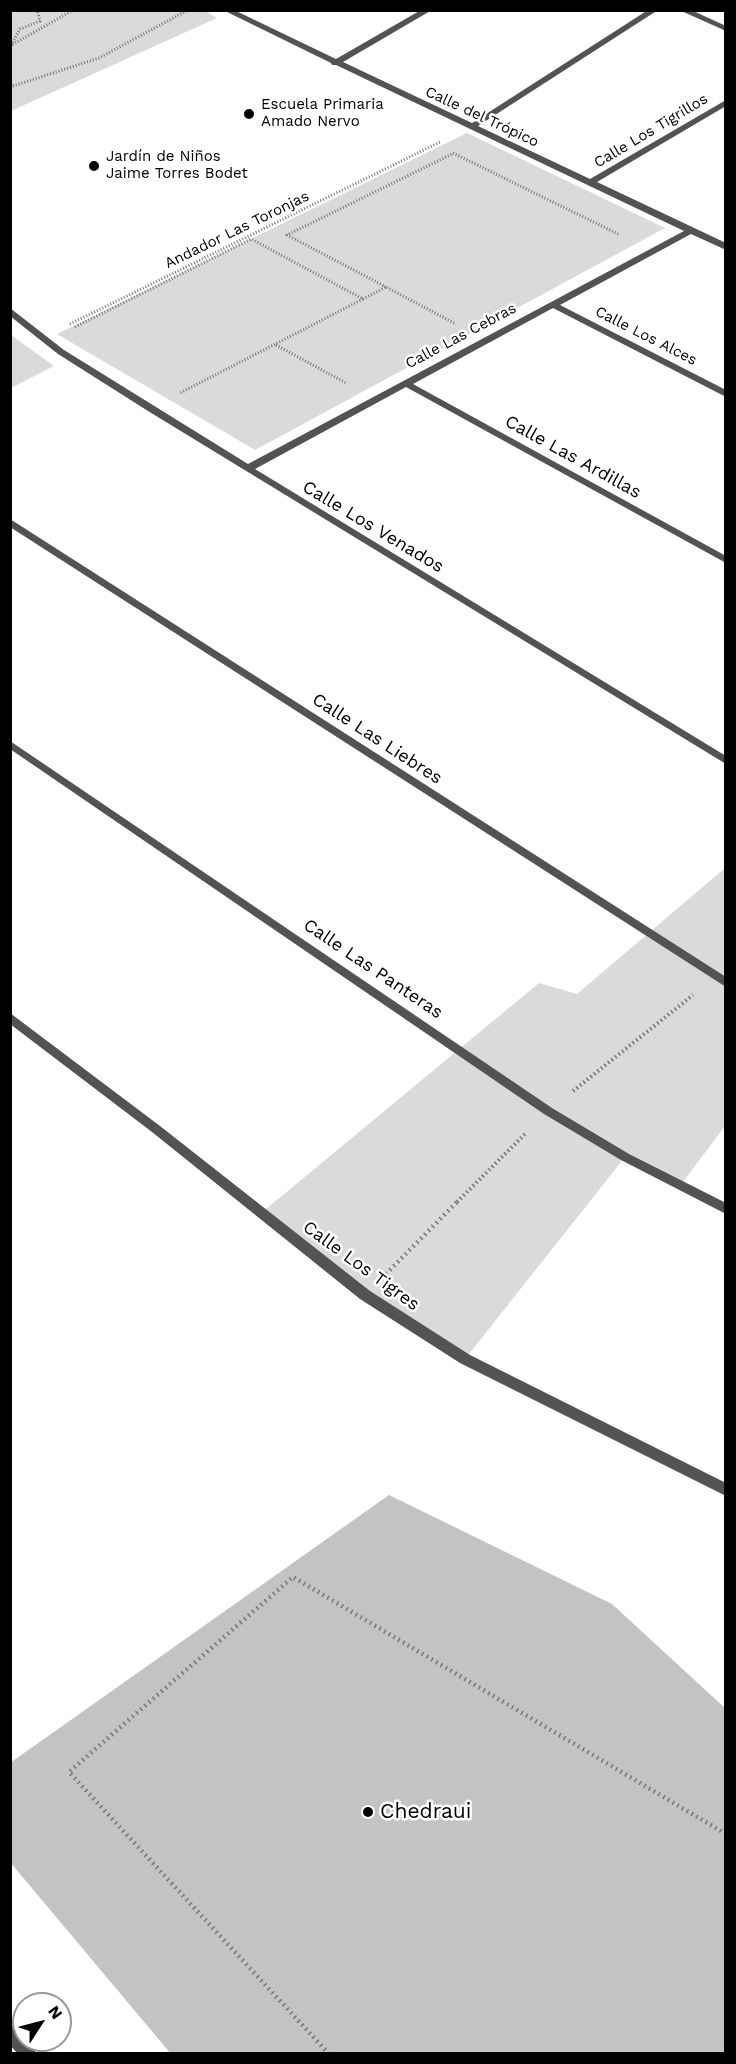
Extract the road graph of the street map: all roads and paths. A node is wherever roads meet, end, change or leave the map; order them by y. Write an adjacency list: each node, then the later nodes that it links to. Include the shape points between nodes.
1 (37, 10): 9 (path, via 40,21 20,29)
2 (73, 10): 9 (path)
3 (188, 10): 11 (path, via 99,58)
4 (227, 10): 10 (street, Calle del Trópico)
5 (428, 10): 10 (street)
6 (654, 10): 13 (street)
7 (683, 10): 8 (street)
8 (726, 29)
9 (10, 46)
10 (335, 63): 13 (street, Calle del Trópico)
11 (10, 87)
12 (726, 102): 15 (street, Calle Los Tigrillos)
13 (471, 127): 15 (street, Calle del Trópico); 23 (path, Andador Las Toronjas)
14 (452, 154): 18 (path, via 287,235)
15 (590, 183): 16 (street, Calle del Trópico)
16 (690, 231): 17 (street, Calle del Trópico); 20 (street, Calle Las Cebras)
17 (726, 247)
18 (386, 287): 19 (path); 24 (path)
19 (363, 299): 22 (path, via 251,239 72,328); 25 (path)
20 (552, 304): 24 (street, Calle Las Cebras); 27 (street, Calle Los Alces)
21 (10, 311): 23 (street, Calle Los Venados)
22 (82, 334)
23 (42, 337): 29 (street, Calle Los Venados)
24 (487, 340): 26 (street, Calle Las Cebras)
25 (275, 344): 28 (path); 29 (path)
26 (405, 383): 28 (street, Calle Las Cebras); 32 (street, Calle Las Ardillas)
27 (726, 394)
28 (374, 399): 30 (street, Calle Las Cebras)
29 (151, 409): 30 (street, Calle Los Venados)
30 (246, 469): 34 (street, Calle Los Venados)
31 (10, 522): 35 (street, Calle Las Liebres)
32 (726, 560)
33 (10, 744): 37 (street, Calle Las Panteras, via 548,1111 679,1187)
34 (726, 761)
35 (726, 983)
36 (10, 1017): 38 (street, Calle Los Tigres, via 365,1295 465,1359)
37 (726, 1209)
38 (726, 1490)
39 (726, 1834): 42 (path, via 293,1577 69,1772)
40 (10, 2032): 41 (street)
41 (29, 2054)
42 (329, 2054)

